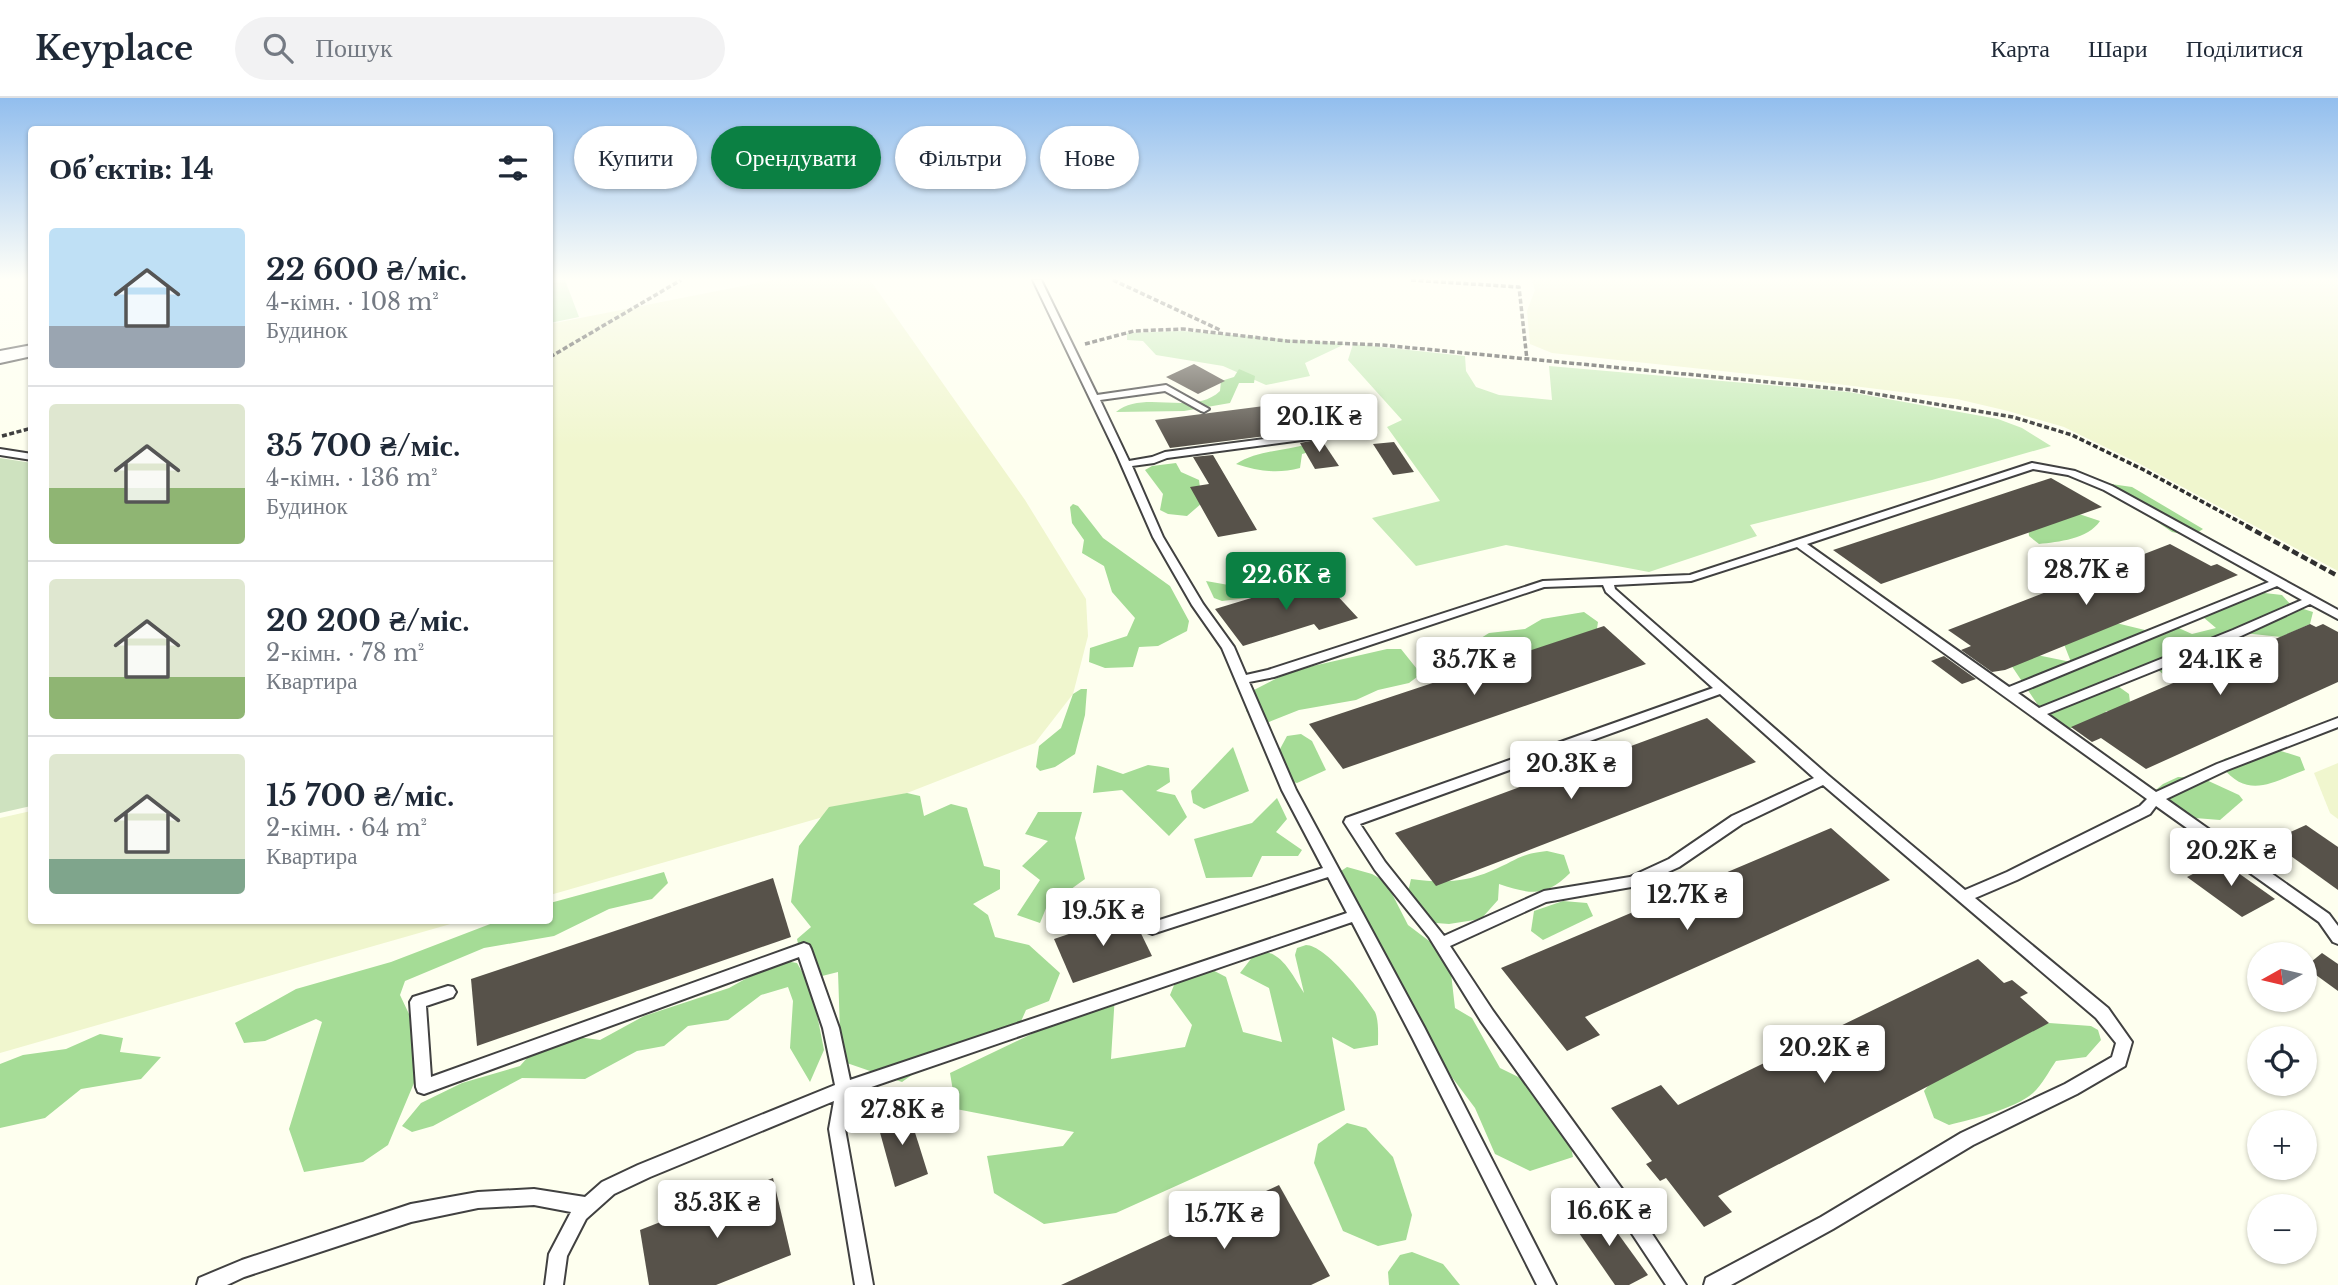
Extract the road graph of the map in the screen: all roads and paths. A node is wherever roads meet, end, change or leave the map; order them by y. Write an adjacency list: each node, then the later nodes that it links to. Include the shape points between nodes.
1 (587, 335): 8 (path)
2 (1064, 335): 6 (lane)
3 (1119, 335): 6 (path)
4 (1248, 335): 10 (path)
5 (1525, 335): 10 (path)
6 (1071, 349): 11 (lane)
7 (28, 351): 9 (street)
8 (553, 355)
9 (0, 357)
10 (1527, 360): 20 (path, via 1853,390 2013,417 2073,435)
11 (1096, 398): 12 (lane, via 1166,388); 18 (lane)
12 (1204, 409)
13 (28, 429): 15 (path)
14 (1317, 435): 18 (lane)
15 (0, 437)
16 (0, 452): 17 (lane)
17 (28, 456)
18 (1126, 464): 25 (lane, via 1158,537 1228,647)
19 (1799, 543): 21 (lane, via 1692,578); 22 (lane, via 2032,466 2077,473); 27 (lane)
20 (2338, 576)
21 (1607, 582): 25 (lane, via 1543,584); 26 (lane, via 1636,614)
22 (2278, 582): 23 (lane); 27 (lane)
23 (2311, 600): 24 (lane); 28 (lane)
24 (2338, 615)
25 (1241, 680): 32 (lane)
26 (1723, 689): 30 (lane); 37 (lane, via 1351,822)
27 (2011, 691): 28 (lane)
28 (2039, 713): 31 (lane)
29 (2338, 722): 31 (lane)
30 (1824, 779): 33 (lane); 37 (lane, via 1737,820 1674,863 1632,882 1544,897)
31 (2155, 798): 33 (lane, via 2145,810); 36 (lane, via 2324,918)
32 (1331, 871): 34 (lane); 35 (lane)
33 (1965, 896): 46 (lane, via 2102,1013 2124,1042 2119,1061 1967,1139)
34 (1354, 916): 39 (lane); 44 (lane)
35 (1152, 928)
36 (2338, 937)
37 (1440, 944): 45 (lane)
38 (448, 992): 39 (lane, via 418,1002 424,1087 804,949 831,1028)
39 (844, 1089): 40 (lane, via 644,1171 608,1188); 43 (lane, via 837,1129)
40 (589, 1206): 41 (lane, via 534,1197 478,1200 411,1213); 42 (lane, via 580,1213 558,1254)
41 (206, 1285)
42 (554, 1285)
43 (864, 1285)
44 (1547, 1285)
45 (1677, 1285)
46 (1713, 1285)

